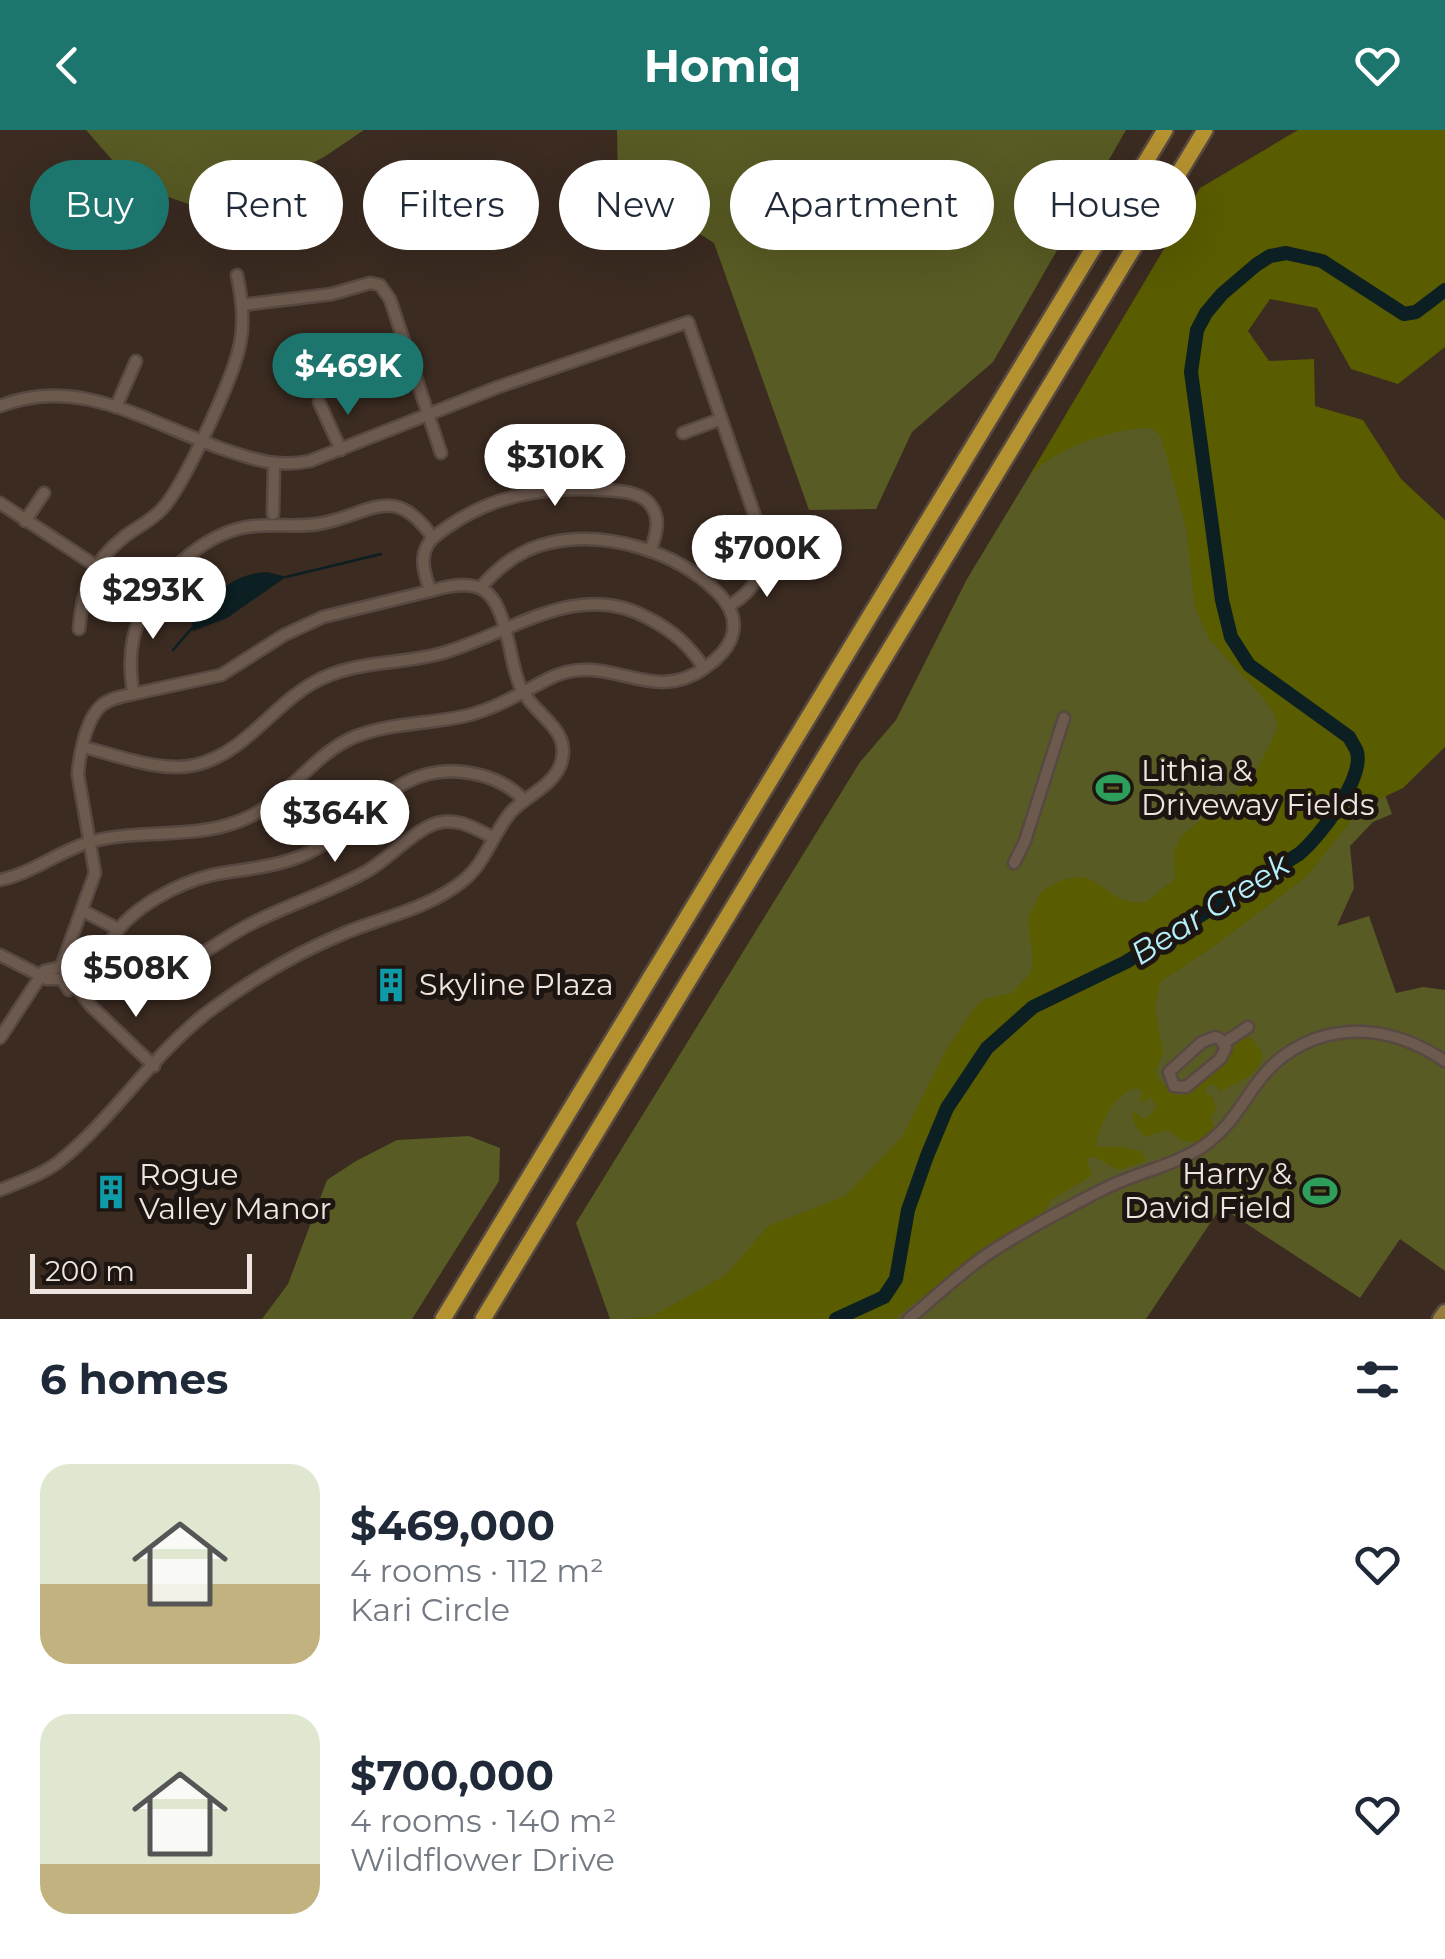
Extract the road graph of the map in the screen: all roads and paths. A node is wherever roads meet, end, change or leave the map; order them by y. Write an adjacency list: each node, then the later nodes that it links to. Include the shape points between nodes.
1 (1164, 130): 51 (highway)
2 (1205, 130): 52 (highway)
3 (236, 275): 4 (street)
4 (242, 305): 9 (street, via 380,285); 12 (street, via 238,355)
5 (136, 361): 8 (street)
6 (319, 402): 13 (street)
7 (0, 406): 8 (street, via 62,394)
8 (116, 408): 12 (street)
9 (430, 414): 10 (street, via 688,322); 13 (street); 14 (street)
10 (721, 419): 11 (street); 25 (street, via 765,559 749,591)
11 (683, 433)
12 (200, 441): 15 (street); 22 (street, via 164,508)
13 (341, 450): 15 (street)
14 (441, 452)
15 (274, 465): 18 (street)
16 (44, 493): 19 (street)
17 (0, 504): 19 (street)
18 (273, 514)
19 (25, 521): 22 (street)
20 (433, 538): 21 (street, via 489,504 572,488 640,496 658,526); 24 (street, via 423,556); 30 (street, via 411,513 390,504 324,523 219,535 163,582 140,619 132,645)
21 (650, 551): 23 (street, via 552,542 516,555); 25 (street, via 701,578)
22 (96, 566): 26 (street)
23 (482, 588): 24 (street, via 462,583); 27 (street, via 498,604)
24 (430, 591): 30 (street, via 322,616 221,675)
25 (729, 606): 28 (street, via 731,639)
26 (78, 629)
27 (506, 630): 28 (street, via 564,606 614,604 674,632); 29 (street); 32 (street, via 436,654 330,674 295,694 229,751 196,765 172,767)
28 (704, 668): 29 (street, via 660,684 585,668)
29 (523, 692): 33 (street, via 555,726 563,749 552,779); 35 (street, via 467,716 353,738 267,807 231,825)
30 (133, 694): 32 (street, via 102,705)
31 (1064, 718): 36 (street)
32 (83, 746): 35 (street, via 78,775)
33 (524, 799): 34 (street); 39 (street, via 480,774 416,776 320,848 276,865 196,880 152,902)
34 (494, 838): 39 (street, via 459,822 434,824 354,878 250,924 139,985 116,979 109,969 108,946); 48 (street, via 469,876 444,894 270,970 204,1015)
35 (90, 843): 37 (street); 38 (street, via 94,873)
36 (1014, 863)
37 (0, 880)
38 (83, 911): 39 (street); 41 (street)
39 (118, 930)
40 (0, 955): 42 (street)
41 (60, 967): 42 (street); 43 (street)
42 (41, 976): 43 (street, via 62,979); 45 (street)
43 (90, 1006): 48 (street)
44 (1248, 1027): 46 (street)
45 (0, 1038)
46 (1224, 1043): 46 (street, via 1215,1037 1202,1042 1168,1072 1172,1083 1186,1086 1220,1060)
47 (1445, 1060): 53 (street, via 1408,1040 1370,1032 1296,1048 1260,1077 1206,1144 1111,1185 986,1256)
48 (154, 1066): 49 (street, via 60,1161)
49 (0, 1190)
50 (1445, 1312): 54 (main road)
51 (442, 1319)
52 (483, 1319)
53 (908, 1319)
54 (1440, 1319)

